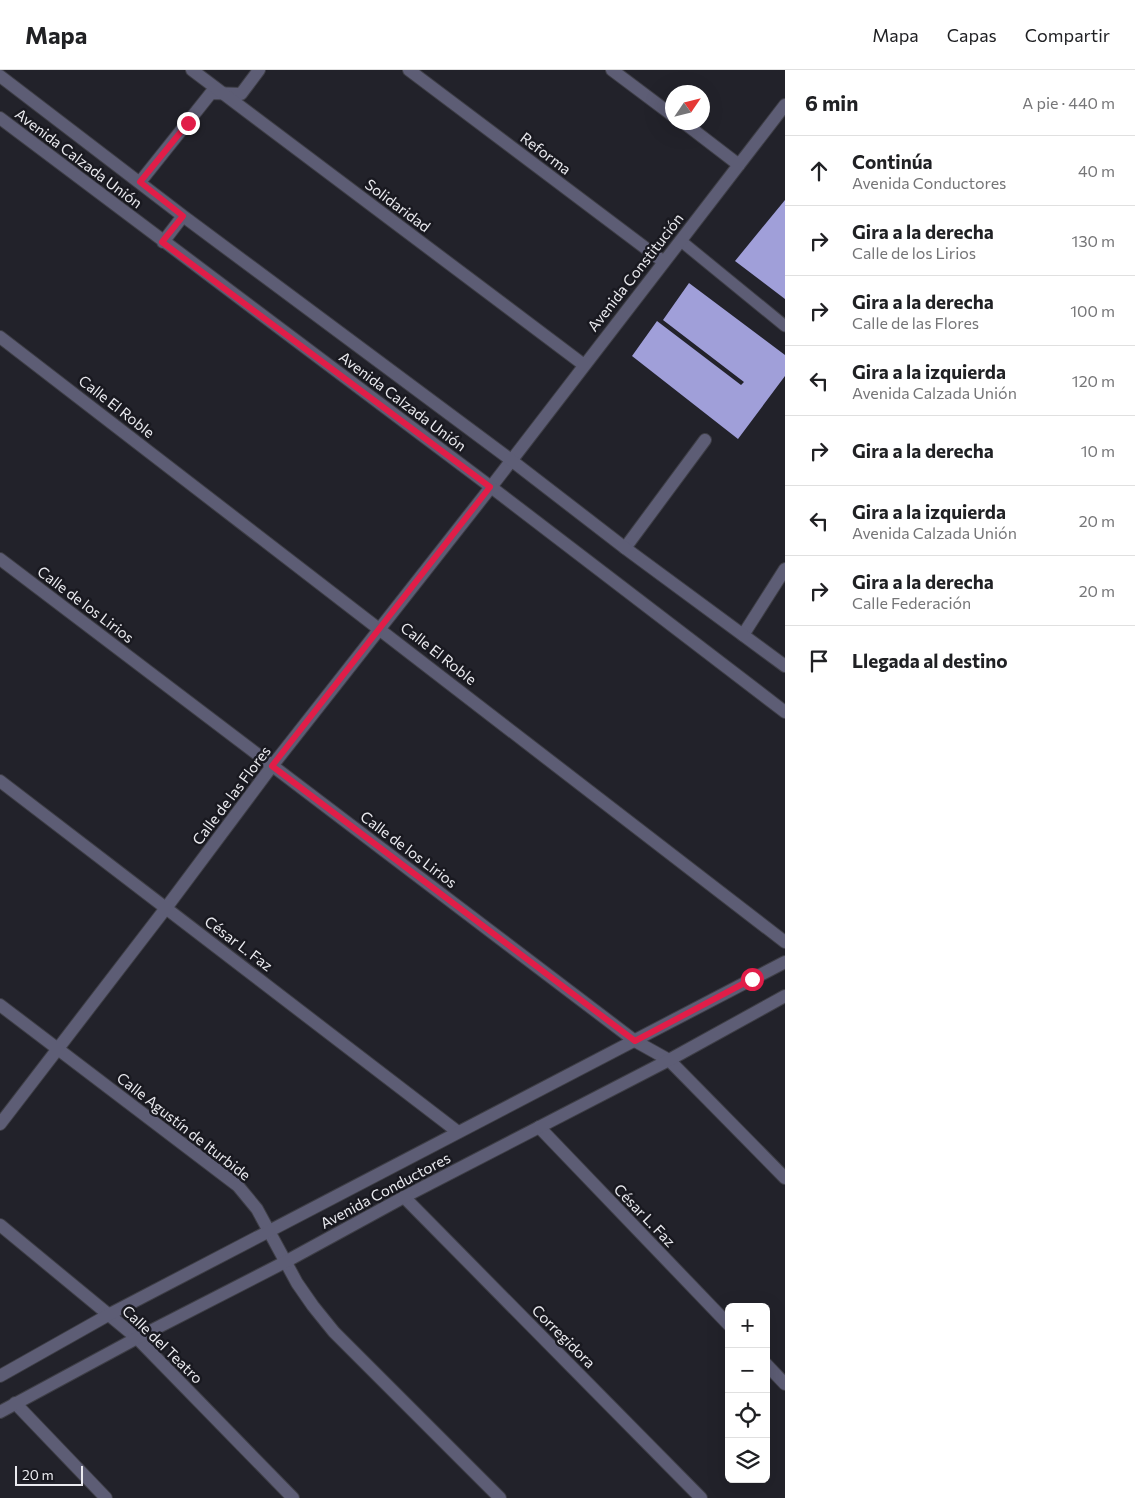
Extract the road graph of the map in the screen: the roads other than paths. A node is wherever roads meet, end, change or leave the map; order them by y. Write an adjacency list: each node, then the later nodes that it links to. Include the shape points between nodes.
1 (192, 70): 6 (street, Solidaridad)
2 (259, 70): 6 (street, via 241,94)
3 (409, 70): 16 (street, Reforma)
4 (612, 70): 8 (street)
5 (0, 76): 12 (street, Avenida Calzada Unión)
6 (223, 94): 12 (street, via 211,93); 19 (street, Solidaridad)
7 (785, 105): 11 (street, Avenida Constitución)
8 (665, 110)
9 (0, 118): 15 (street, Avenida Calzada Unión)
10 (694, 130): 11 (street)
11 (739, 164): 14 (street, Avenida Constitución)
12 (140, 182): 13 (street, Avenida Calzada Unión)
13 (183, 216): 15 (street); 21 (street, Avenida Calzada Unión)
14 (681, 241): 16 (street, Avenida Constitución); 17 (lane)
15 (162, 242): 22 (street, Avenida Calzada Unión)
16 (664, 262): 19 (street, Avenida Constitución)
17 (785, 326)
18 (0, 336): 26 (street, Calle El Roble)
19 (584, 365): 21 (street, Avenida Constitución)
20 (705, 440): 23 (street)
21 (511, 460): 22 (street, Avenida Constitución); 23 (street, Avenida Calzada Unión)
22 (490, 487): 26 (street, Calle de las Flores); 29 (street, Avenida Calzada Unión)
23 (625, 548): 27 (street, Avenida Calzada Unión)
24 (0, 559): 30 (street, Calle de los Lirios)
25 (785, 569): 27 (street)
26 (380, 628): 30 (street, Calle de las Flores); 33 (street, Calle El Roble)
27 (743, 635): 28 (street, Avenida Calzada Unión)
28 (785, 666)
29 (785, 712)
30 (272, 766): 32 (street, Calle de las Flores); 37 (street, Calle de los Lirios)
31 (0, 781): 32 (street, César L. Faz)
32 (166, 908): 38 (street, Calle de las Flores); 42 (street, César L. Faz)
33 (785, 942)
34 (785, 962): 37 (street, Avenida Conductores)
35 (785, 996): 39 (street, Avenida Conductores)
36 (0, 1005): 38 (street, Calle Agustín de Iturbide)
37 (635, 1041): 39 (street, Calle de los Lirios); 42 (street, Avenida Conductores)
38 (58, 1049): 40 (street, Calle de las Flores); 46 (street, Calle Agustín de Iturbide, via 238,1186 257,1209)
39 (669, 1060): 41 (street, Avenida Conductores); 43 (street, Calle de los Lirios)
40 (0, 1124)
41 (539, 1127): 44 (street, Avenida Conductores); 49 (street, César L. Faz)
42 (458, 1132): 46 (street, Avenida Conductores)
43 (785, 1178)
44 (404, 1197): 47 (street, Avenida Conductores); 59 (street, Corregidora)
45 (0, 1225): 48 (street, Calle del Teatro)
46 (269, 1231): 47 (street, Calle Agustín de Iturbide); 48 (street, Avenida Conductores)
47 (285, 1262): 50 (street, Avenida Conductores); 58 (street, Calle Agustín de Iturbide, via 334,1332)
48 (110, 1314): 50 (street, Calle del Teatro); 52 (street, Avenida Conductores)
49 (725, 1321)
50 (137, 1338): 54 (street, Avenida Conductores); 57 (street, Calle del Teatro)
51 (770, 1368): 53 (street)
52 (0, 1376)
53 (785, 1384)
54 (15, 1403): 55 (street, Avenida Conductores); 56 (street)
55 (0, 1412)
56 (106, 1498)
57 (293, 1498)
58 (500, 1498)
59 (701, 1498)

